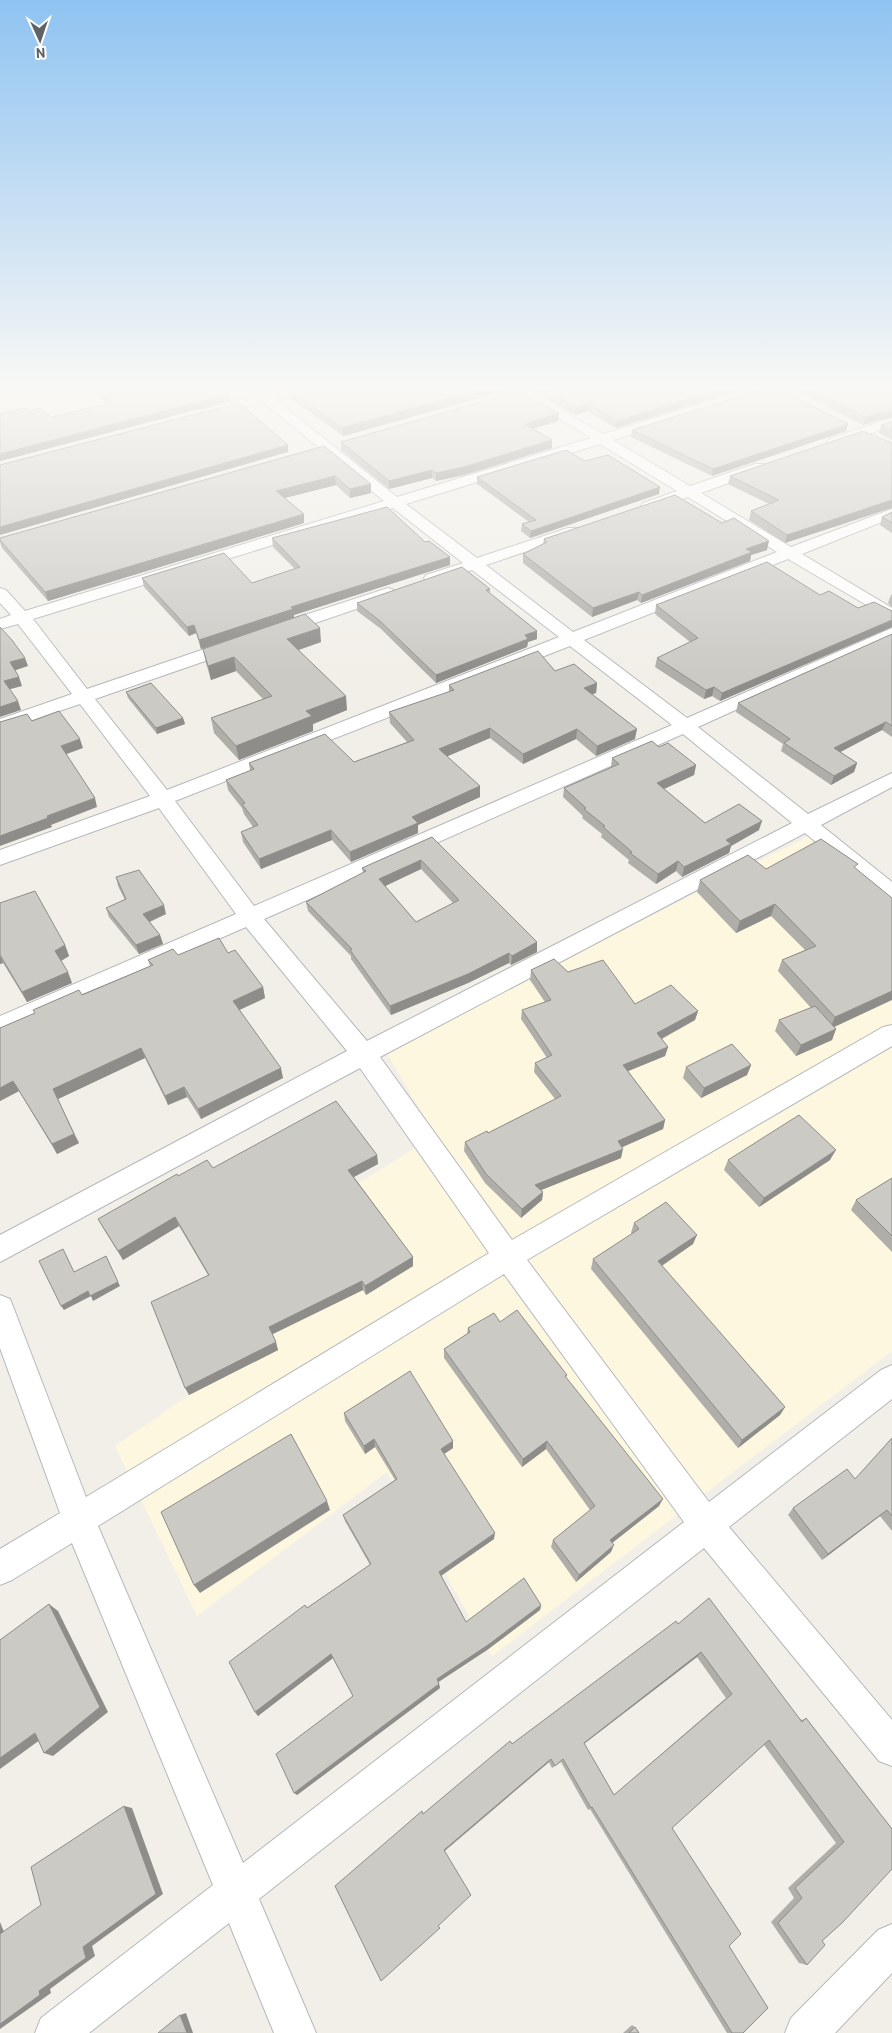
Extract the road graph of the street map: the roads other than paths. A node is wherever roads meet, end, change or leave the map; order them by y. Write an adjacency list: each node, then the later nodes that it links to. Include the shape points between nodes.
1 (369, 481): 6 (street)
2 (462, 481): 6 (street)
3 (674, 481): 5 (street)
4 (721, 481): 5 (street)
5 (691, 491): 7 (street); 10 (street)
6 (394, 502): 11 (street); 16 (street)
7 (634, 510)
8 (892, 513): 10 (street)
9 (587, 526): 11 (street)
10 (786, 553): 15 (street); 19 (street)
11 (474, 564): 12 (street); 19 (street)
12 (418, 583)
13 (399, 589): 17 (street)
14 (0, 593): 16 (street)
15 (892, 615)
16 (11, 620): 21 (street)
17 (269, 633)
18 (892, 633): 23 (street)
19 (571, 637): 23 (street); 25 (street)
20 (250, 640): 21 (street)
21 (83, 696): 22 (street); 25 (street)
22 (0, 725)
23 (685, 726): 26 (street); 29 (street)
24 (892, 779): 26 (street)
25 (163, 798): 27 (street); 29 (street)
26 (806, 822): 28 (street); 32 (street)
27 (0, 858)
28 (892, 893)
29 (250, 918): 30 (street); 32 (street)
30 (0, 1026)
31 (892, 1034): 34 (street)
32 (364, 1054): 33 (street); 34 (street)
33 (0, 1249)
34 (508, 1258): 37 (street); 38 (street)
35 (0, 1309): 37 (street)
36 (892, 1380): 38 (street)
37 (79, 1520): 39 (street); 41 (street)
38 (707, 1526): 40 (street); 41 (street)
39 (0, 1568)
40 (892, 1748)
41 (236, 1890): 43 (street); 44 (street)
42 (892, 1944): 45 (street)
43 (56, 2033)
44 (295, 2033)
45 (806, 2033)

